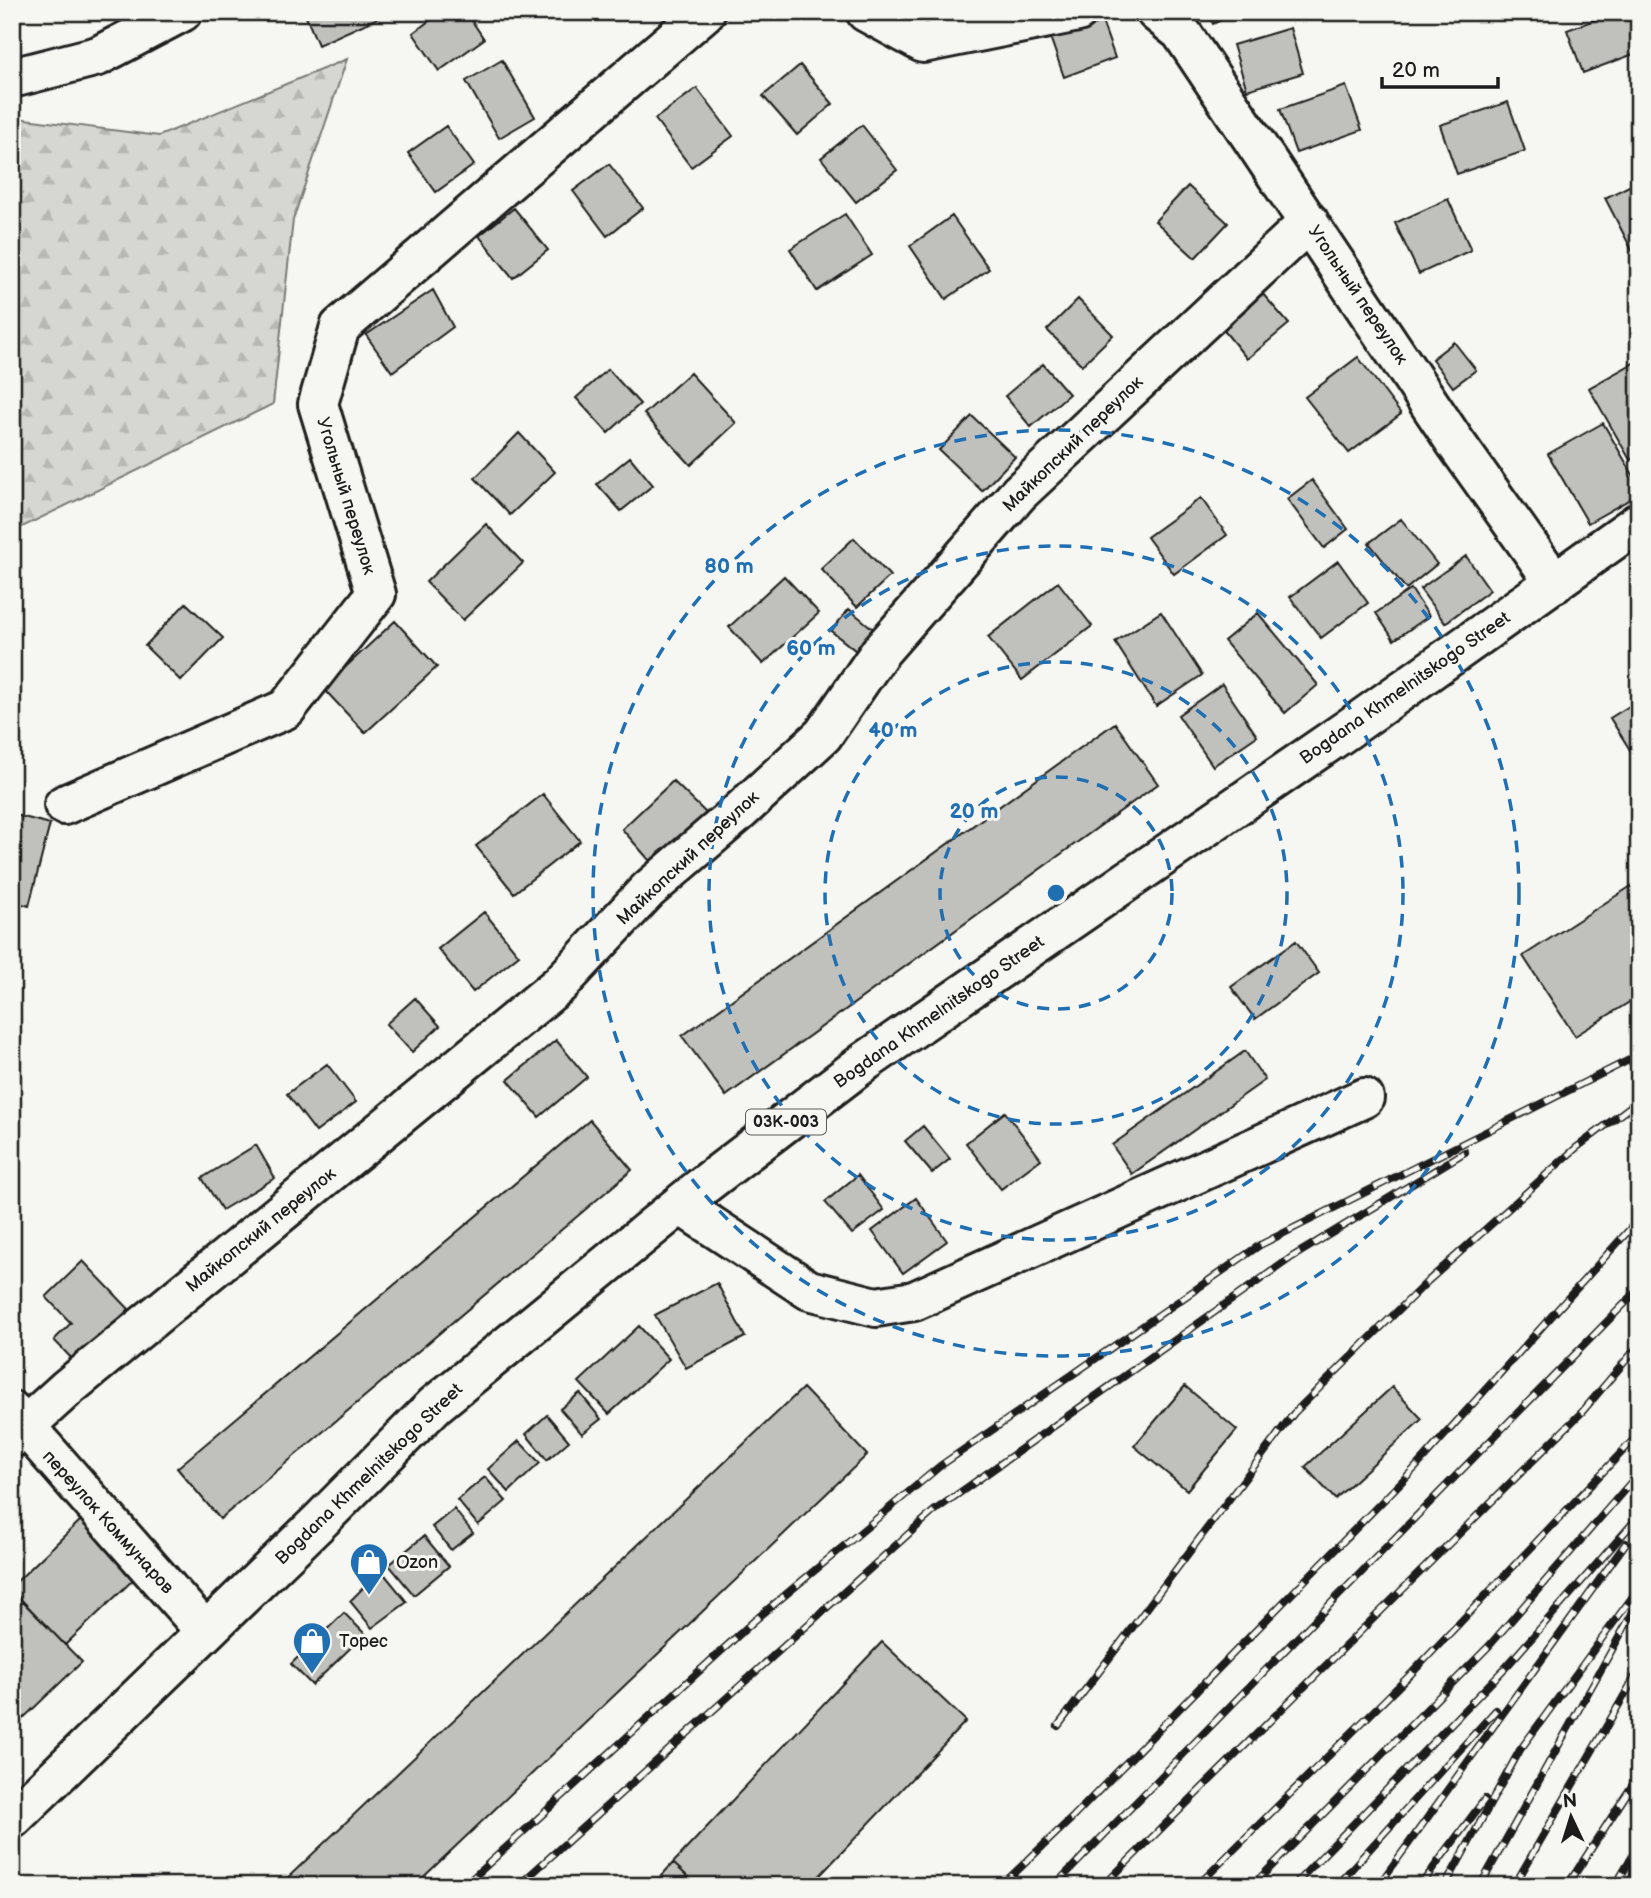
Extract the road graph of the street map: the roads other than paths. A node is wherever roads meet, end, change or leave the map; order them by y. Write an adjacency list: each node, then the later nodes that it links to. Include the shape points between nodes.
1 (182, 12): 6 (street, via 98,56)
2 (705, 12): 10 (street, Угольный переулок, via 340,327 317,404 376,594 286,709)
3 (866, 12): 4 (street, via 923,43)
4 (1078, 12)
5 (1156, 12): 7 (street, Угольный переулок, via 1181,32)
6 (12, 78)
7 (1309, 222): 9 (street, Угольный переулок); 13 (street, Майкопский переулок, via 1019,492 880,652 823,735 648,890 560,984)
8 (1639, 522): 9 (street, Bogdana Khmelnitskogo Street / 03К-003)
9 (1555, 583): 12 (street, Bogdana Khmelnitskogo Street / 03К-003, via 866,1061)
10 (64, 805)
11 (1364, 1098): 12 (street, via 914,1301 876,1307 809,1290)
12 (680, 1205): 14 (street, Bogdana Khmelnitskogo Street / 03К-003, via 435,1405)
13 (16, 1425): 14 (street, переулок Коммунаров)
14 (205, 1631): 15 (street, Bogdana Khmelnitskogo Street / 03К-003)
15 (12, 1819)

